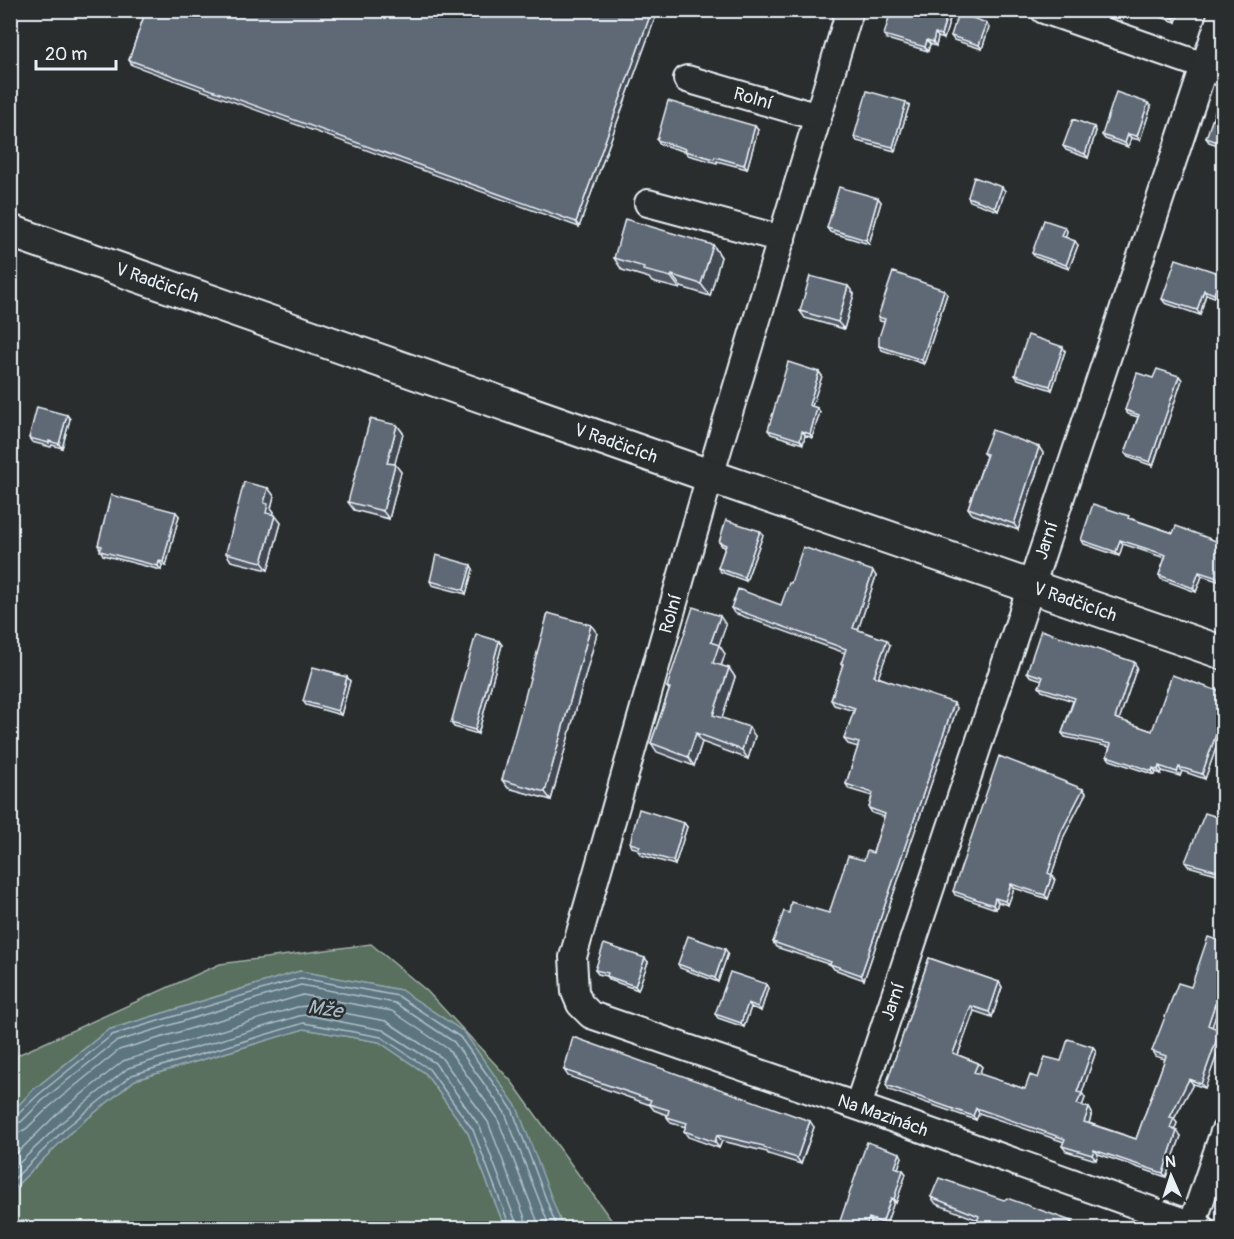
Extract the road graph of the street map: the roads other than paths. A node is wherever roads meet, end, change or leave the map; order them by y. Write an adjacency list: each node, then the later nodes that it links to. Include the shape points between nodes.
1 (850, 10): 6 (street, Rolní)
2 (1044, 10): 4 (street)
3 (1223, 10): 4 (street, Jarní)
4 (1214, 69): 11 (street, Jarní)
5 (687, 79): 6 (street, Rolní)
6 (818, 117): 9 (street, Rolní)
7 (648, 203): 9 (street)
8 (10, 231): 10 (street, V Radčicích)
9 (782, 238): 10 (street, Rolní)
10 (710, 476): 11 (street, V Radčicích); 13 (street, Rolní, via 573,957)
11 (1030, 586): 12 (street, V Radčicích); 14 (street, Jarní)
12 (1224, 653)
13 (575, 992): 14 (street, Na Mazinách, via 591,1015)
14 (858, 1106): 16 (street, Na Mazinách)
15 (1224, 1132): 16 (street)
16 (1195, 1228)

